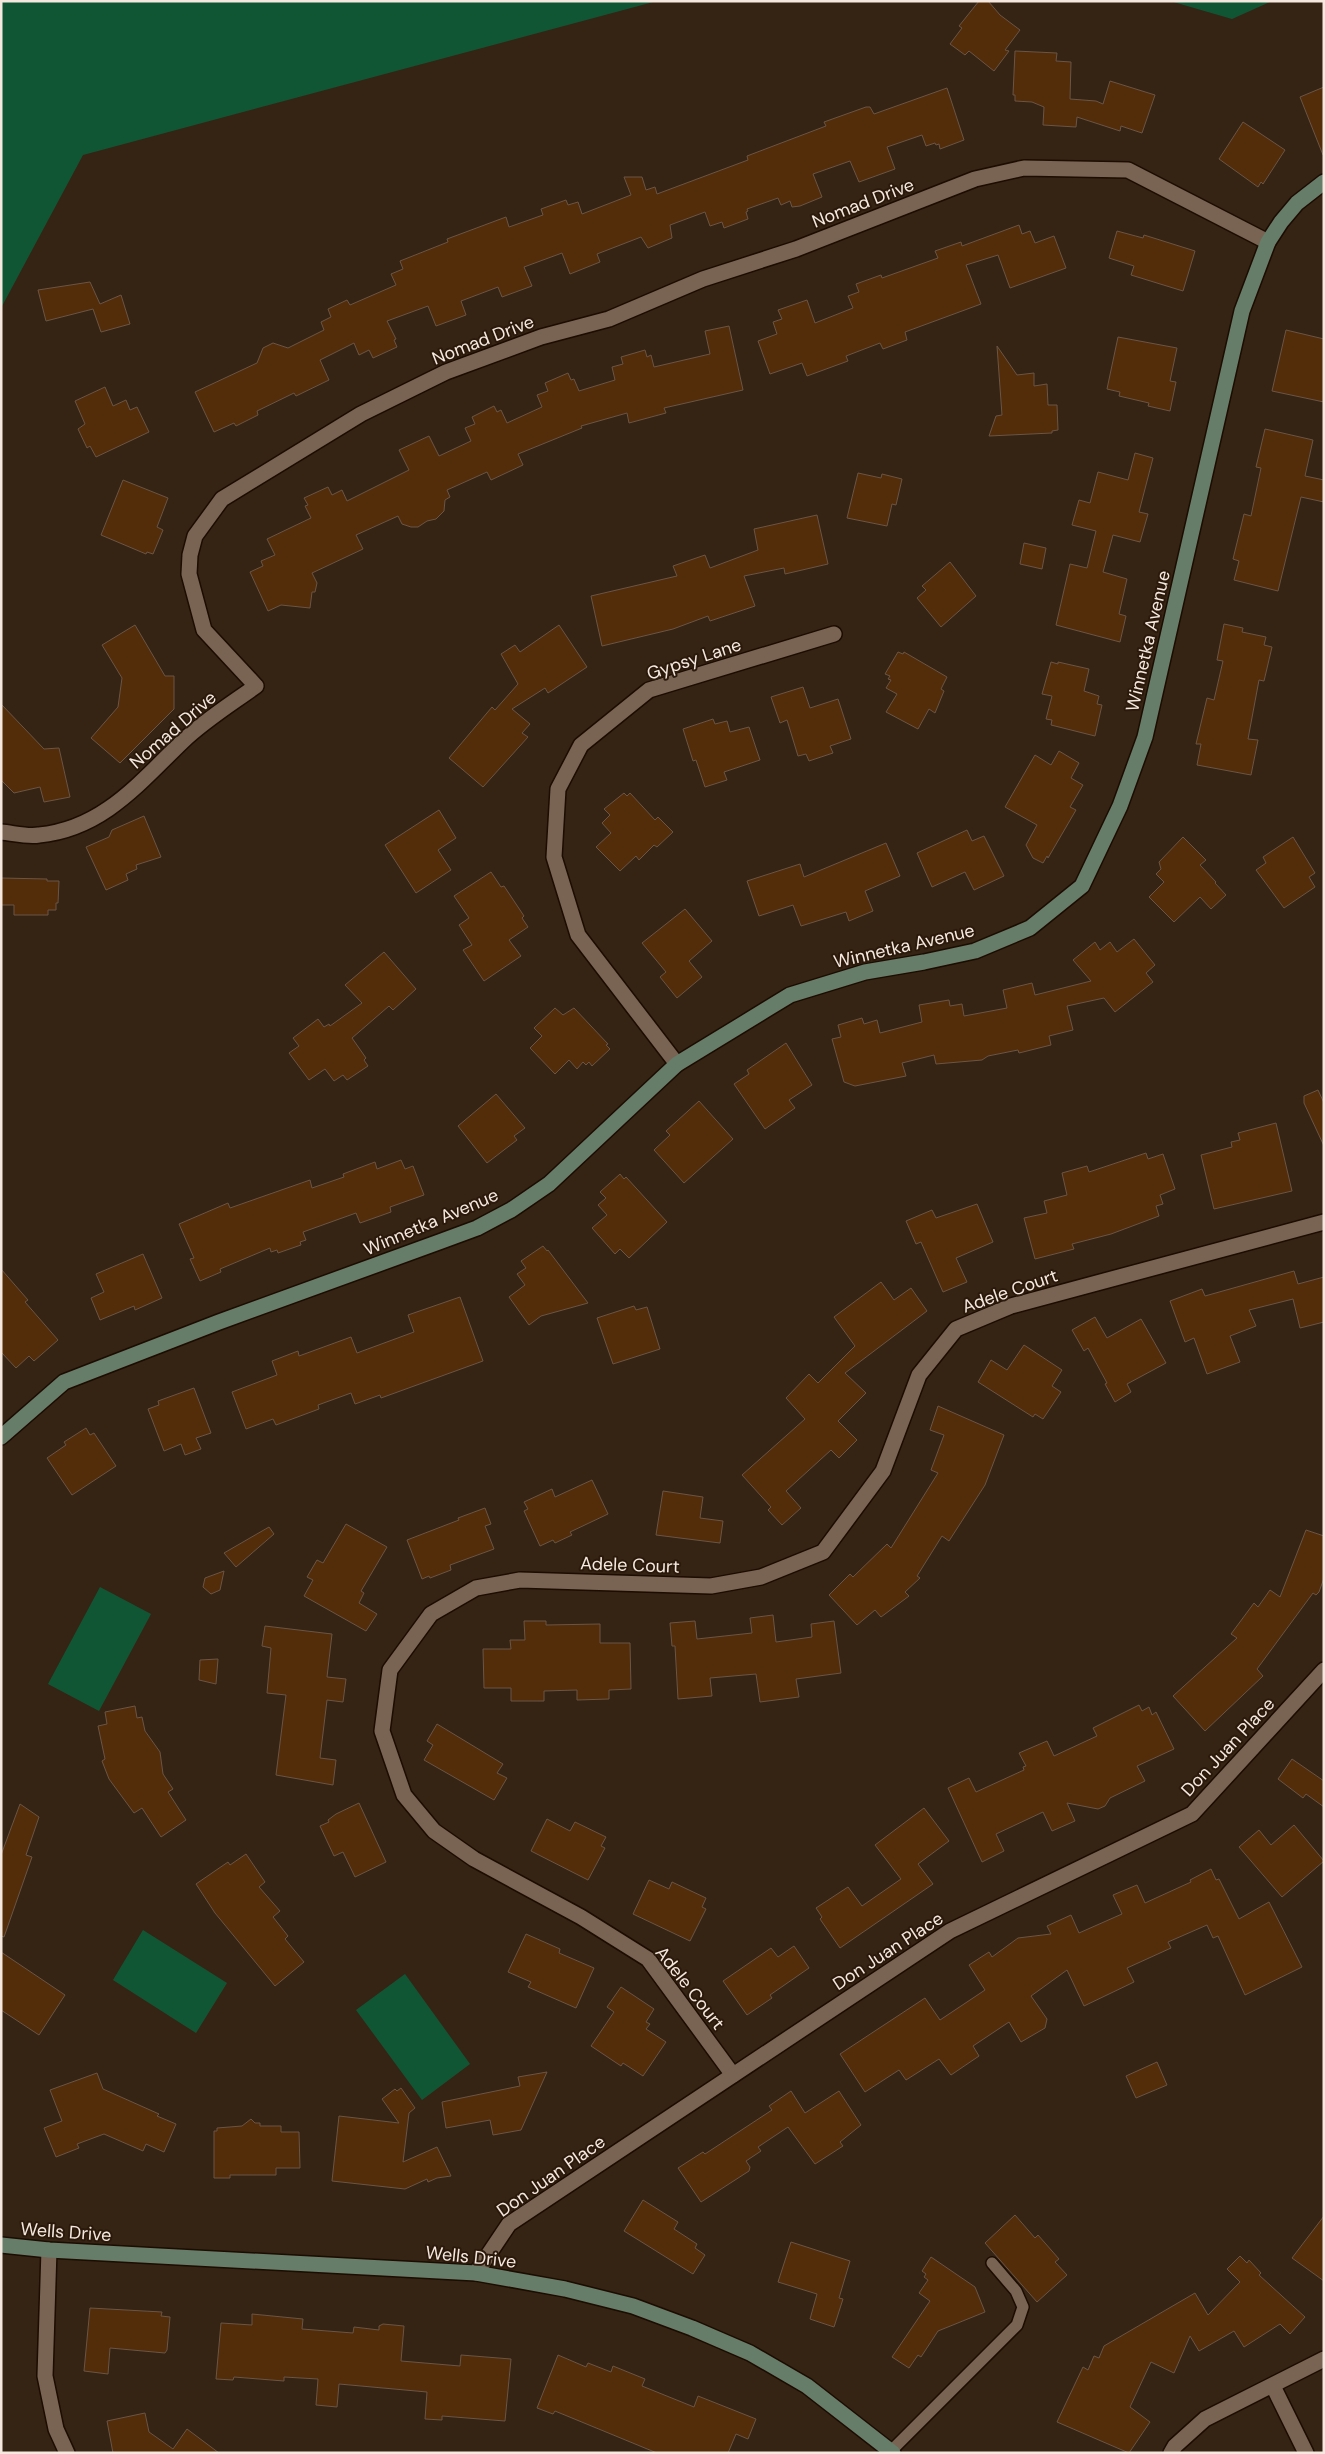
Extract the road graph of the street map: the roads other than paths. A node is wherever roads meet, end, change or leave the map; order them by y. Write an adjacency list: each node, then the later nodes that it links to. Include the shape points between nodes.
1 (1324, 182): 2 (main road, Winnetka Avenue, via 1297,203)
2 (1268, 242): 4 (street, Nomad Drive, via 1128,170 1024,168 975,179 796,249 703,279 609,319 541,337 446,372 361,414 222,499 195,536 189,574 204,630 256,686 207,720 110,810 81,826 38,836); 5 (main road, Winnetka Avenue, via 1242,311 1145,737 1120,806 1082,886 1030,928 975,950 865,972 790,995)
3 (834, 634): 5 (street, Gypsy Lane, via 649,690 581,745 558,789 554,857 578,934)
4 (1, 832)
5 (677, 1064): 7 (main road, Winnetka Avenue, via 549,1184 511,1210 477,1228 228,1318 64,1382)
6 (1324, 1222): 9 (street, Adele Court, via 1011,1306 956,1329 919,1375 883,1471 823,1552 761,1577 711,1586 520,1580 476,1588 431,1614 390,1670 382,1731 404,1796 434,1831 474,1859 581,1917 648,1959)
7 (1, 1437)
8 (1324, 1670): 9 (street, Don Juan Place, via 1192,1814 950,1931)
9 (733, 2075): 13 (street, Don Juan Place, via 509,2224)
10 (1, 2245): 11 (main road, Wells Drive)
11 (48, 2250): 13 (main road, Wells Drive); 17 (street, via 45,2376 56,2429)
12 (992, 2263): 16 (lane, via 1016,2291 1023,2307 1017,2325)
13 (476, 2273): 16 (main road, Wells Drive, via 574,2291 633,2306 692,2328 750,2353 807,2386)
14 (1324, 2359): 15 (street)
15 (1272, 2386): 18 (street, via 1205,2419); 19 (street)
16 (892, 2452)
17 (67, 2453)
18 (1171, 2453)
19 (1306, 2453)

